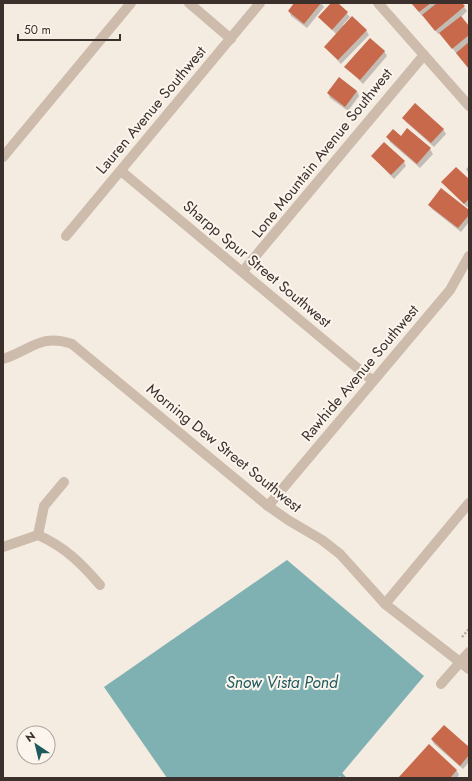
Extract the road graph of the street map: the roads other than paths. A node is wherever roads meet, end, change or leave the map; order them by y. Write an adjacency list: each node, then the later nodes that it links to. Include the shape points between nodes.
1 (131, 3): 8 (street)
2 (189, 3): 5 (street)
3 (260, 3): 5 (street, Lauren Avenue Southwest)
4 (378, 3): 6 (street)
5 (230, 39): 9 (street, Lauren Avenue Southwest)
6 (424, 55): 7 (street); 12 (street, Lone Mountain Avenue Southwest)
7 (469, 106)
8 (3, 157)
9 (121, 171): 10 (street, Lauren Avenue Southwest); 12 (street, Sharpp Spur Street Southwest)
10 (66, 236)
11 (469, 256): 14 (street, Rawhide Avenue Southwest, via 450,290)
12 (243, 271): 14 (street, Sharpp Spur Street Southwest)
13 (3, 359): 17 (street, Morning Dew Street Southwest, via 41,341 60,340 72,344)
14 (373, 381): 17 (street, Rawhide Avenue Southwest)
15 (64, 482): 18 (street, via 44,506)
16 (469, 503): 21 (street)
17 (268, 506): 21 (street, Morning Dew Street Southwest, via 340,554)
18 (38, 536): 19 (street); 20 (street, via 56,543 68,552)
19 (3, 547)
20 (100, 585)
21 (385, 604): 23 (street, Morning Dew Street Southwest)
22 (469, 652): 23 (street)
23 (461, 662): 24 (street, Morning Dew Street Southwest); 25 (street)
24 (469, 669)
25 (441, 684)

